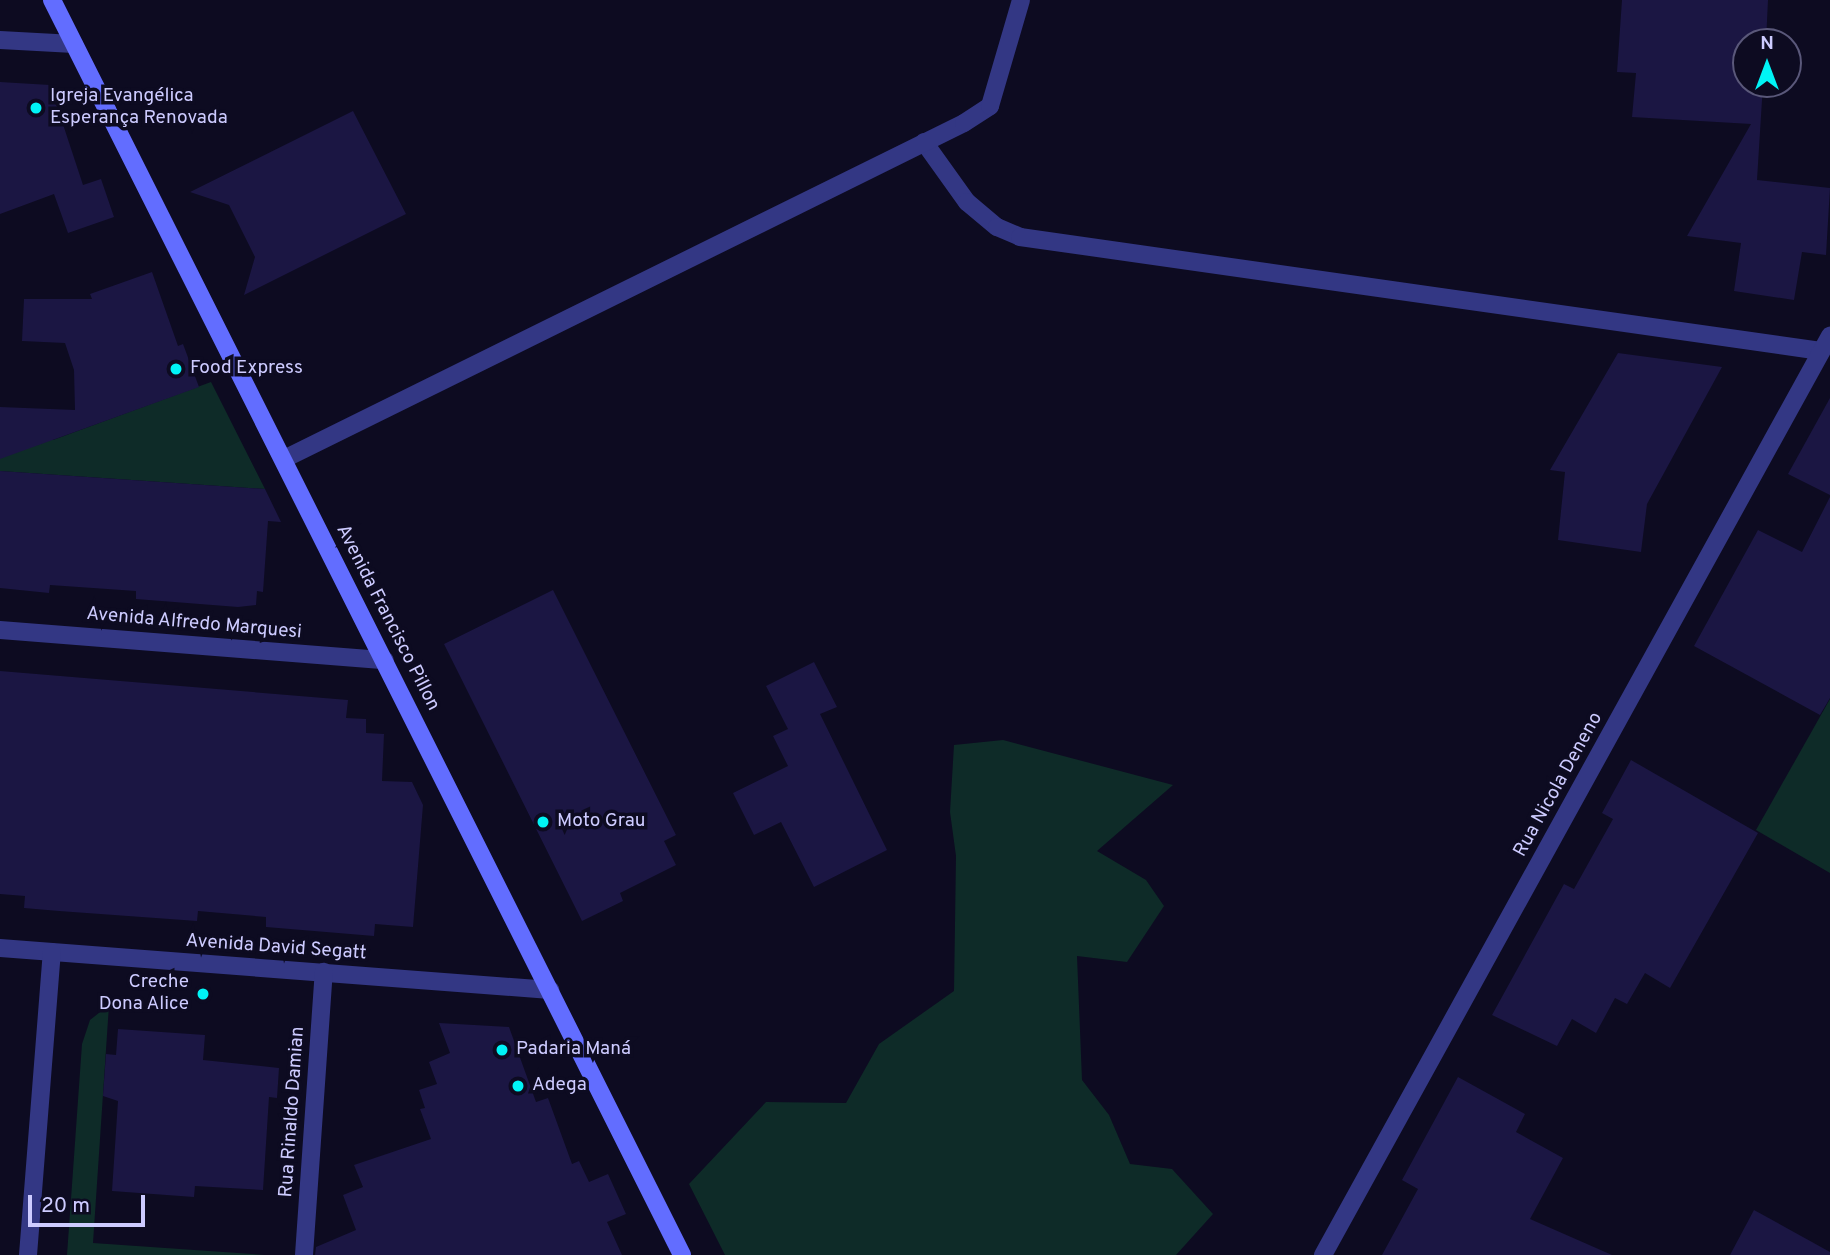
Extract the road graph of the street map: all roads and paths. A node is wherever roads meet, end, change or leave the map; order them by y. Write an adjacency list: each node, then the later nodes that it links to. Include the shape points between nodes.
1 (52, 0): 4 (main road, Avenida Francisco Pillon)
2 (1021, 0): 5 (street, via 990,106)
3 (0, 40): 4 (street)
4 (74, 44): 7 (main road, Avenida Francisco Pillon)
5 (924, 142): 6 (street, via 967,202 997,227 1020,237); 7 (street)
6 (1826, 344): 17 (street, Rua Nicola Deneno)
7 (284, 459): 9 (main road, Avenida Francisco Pillon)
8 (0, 630): 9 (street, Avenida Alfredo Marquesi)
9 (385, 660): 13 (main road, Avenida Francisco Pillon)
10 (0, 948): 11 (street, Avenida David Segatt)
11 (52, 952): 12 (street, Avenida David Segatt); 14 (street)
12 (324, 972): 13 (street, Avenida David Segatt); 15 (street, Rua Rinaldo Damian)
13 (550, 990): 16 (main road, Avenida Francisco Pillon)
14 (28, 1255)
15 (304, 1255)
16 (682, 1255)
17 (1324, 1255)

